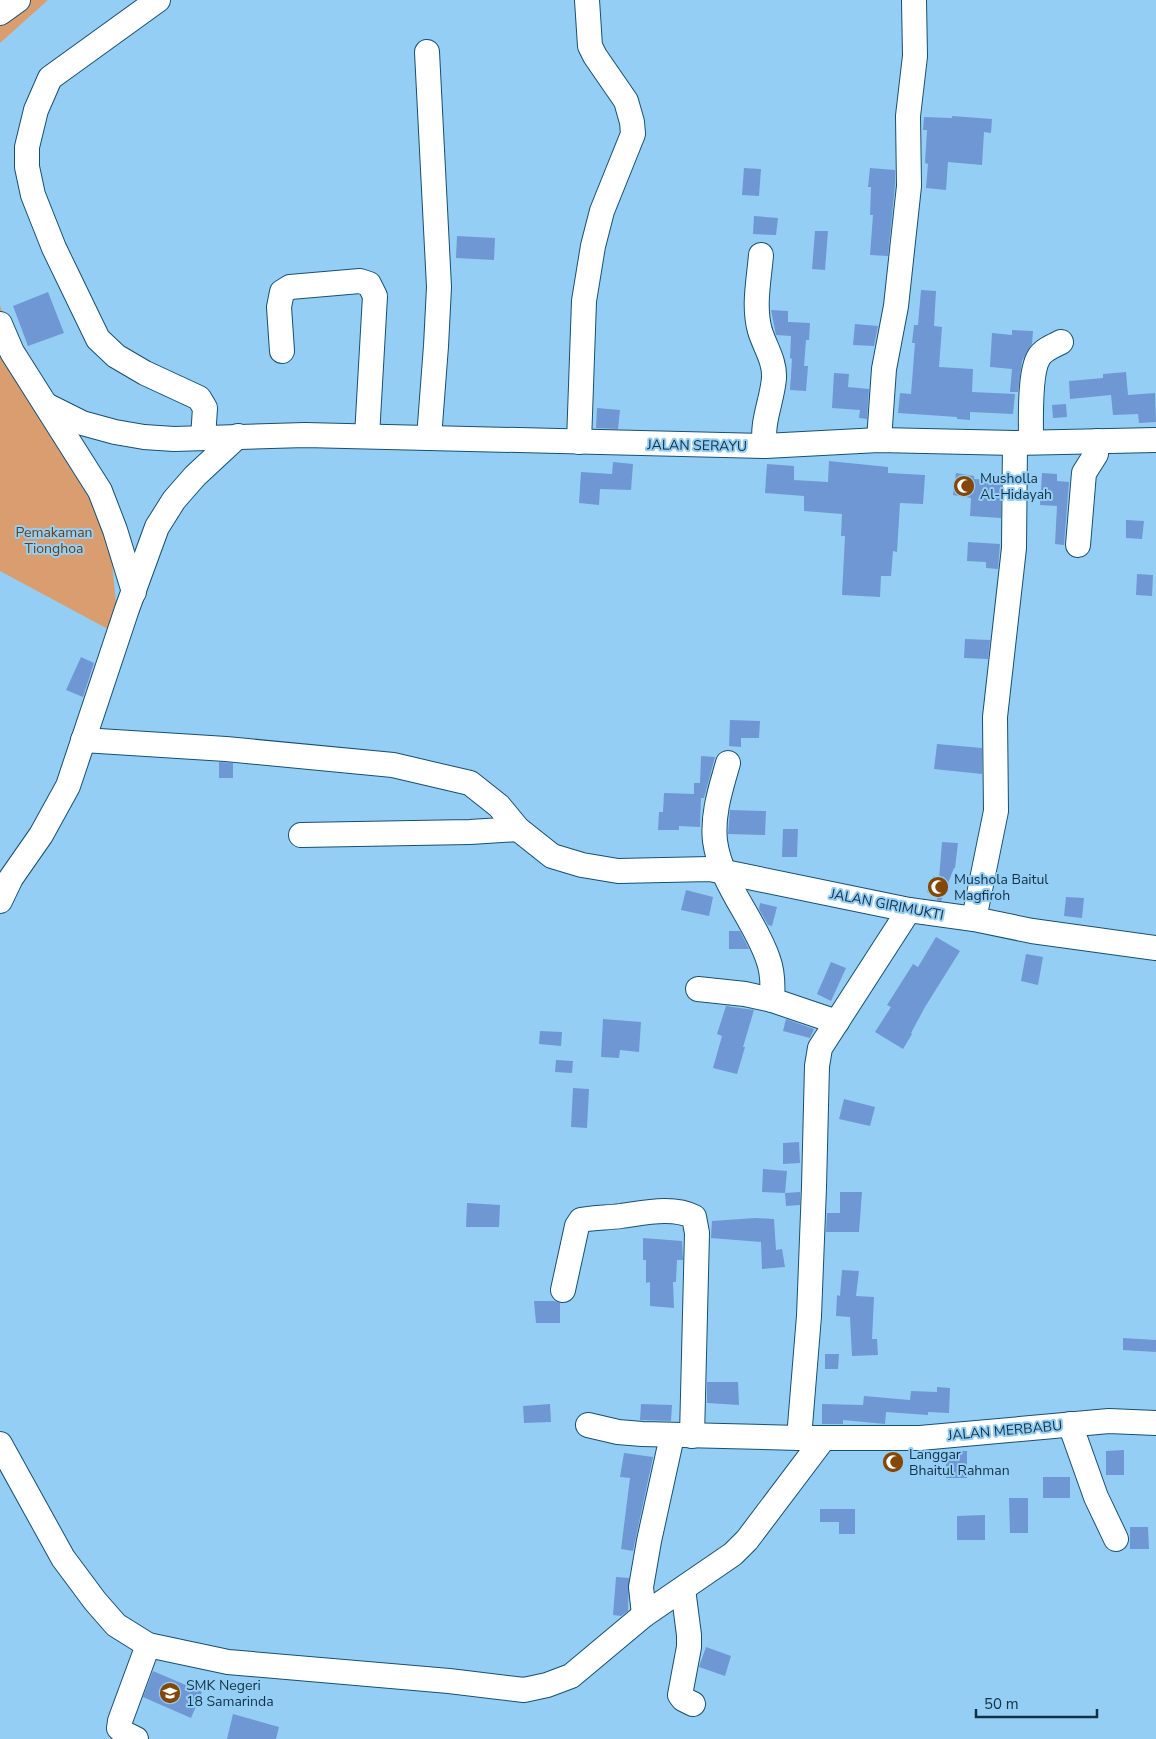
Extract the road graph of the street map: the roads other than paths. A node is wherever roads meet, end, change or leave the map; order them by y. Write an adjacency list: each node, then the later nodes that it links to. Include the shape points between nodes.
1 (18, 0): 5 (street)
2 (158, 0): 14 (street, via 50,78 36,110 27,147 27,167 33,195 54,248 98,339 116,356 144,374 199,398 205,408)
3 (586, 0): 19 (street, via 590,46 626,101 632,134 602,211 593,246 584,301)
4 (914, 0): 16 (street, via 915,56 908,116 909,186 896,306 884,369)
5 (0, 14)
6 (426, 52): 15 (street, via 438,287)
7 (761, 255): 21 (street, via 757,315 774,378 763,435)
8 (0, 324): 11 (street, via 12,352)
9 (1061, 342): 20 (street, via 1048,348 1037,360)
10 (282, 352): 13 (street, via 279,307 282,292 290,287 360,281 369,284 375,296)
11 (46, 405): 14 (street, JALAN SERAYU, via 82,422 115,432 144,438); 23 (street, via 100,491 116,530)
12 (238, 436): 13 (street, JALAN SERAYU); 14 (street, JALAN SERAYU); 23 (street, via 195,476 164,514)
13 (367, 436): 15 (street, JALAN SERAYU)
14 (203, 438)
15 (429, 438): 19 (street, JALAN SERAYU)
16 (879, 440): 20 (street, JALAN SERAYU); 21 (street, JALAN SERAYU)
17 (1156, 440): 18 (street, JALAN SERAYU)
18 (1097, 441): 20 (street, JALAN SERAYU); 22 (street, via 1096,454 1084,473)
19 (579, 442): 21 (street, JALAN SERAYU)
20 (1023, 443): 31 (street, via 995,717 996,810)
21 (765, 446)
22 (1078, 545)
23 (134, 592): 24 (street)
24 (83, 740): 26 (street, JALAN GIRIMUKTI, via 226,749 393,765 424,771 470,783 499,806); 29 (street, via 68,786)
25 (728, 762): 28 (street, via 714,821)
26 (518, 828): 27 (street); 28 (street, JALAN GIRIMUKTI, via 552,856 582,865 618,871 710,869)
27 (301, 835)
28 (723, 872): 30 (street, JALAN GIRIMUKTI); 34 (street, via 768,959 773,980)
29 (0, 901)
30 (909, 910): 31 (street, JALAN GIRIMUKTI); 35 (street)
31 (974, 919): 32 (street, JALAN GIRIMUKTI, via 1032,931)
32 (1156, 948)
33 (698, 989): 34 (street)
34 (772, 1000): 35 (street)
35 (837, 1022): 41 (street, via 820,1048 817,1066 809,1316)
36 (563, 1290): 40 (street, via 577,1226 582,1220 675,1211 694,1217 697,1233)
37 (1156, 1423): 38 (street, JALAN MERBABU, via 1109,1421)
38 (1070, 1424): 42 (street, JALAN MERBABU, via 920,1438); 44 (street, via 1091,1484)
39 (588, 1425): 40 (street, JALAN MERBABU, via 618,1432)
40 (682, 1436): 41 (street, JALAN MERBABU); 46 (street, via 648,1541 641,1587)
41 (799, 1438): 42 (street, JALAN MERBABU)
42 (824, 1438): 45 (street, via 748,1540)
43 (0, 1444): 47 (street, via 63,1558 116,1625)
44 (1116, 1540)
45 (682, 1589): 46 (street); 48 (street, via 689,1641 680,1695)
46 (644, 1616): 47 (street, via 571,1676 524,1690 228,1662)
47 (148, 1645): 49 (street, via 120,1721)
48 (693, 1704)
49 (124, 1735)

